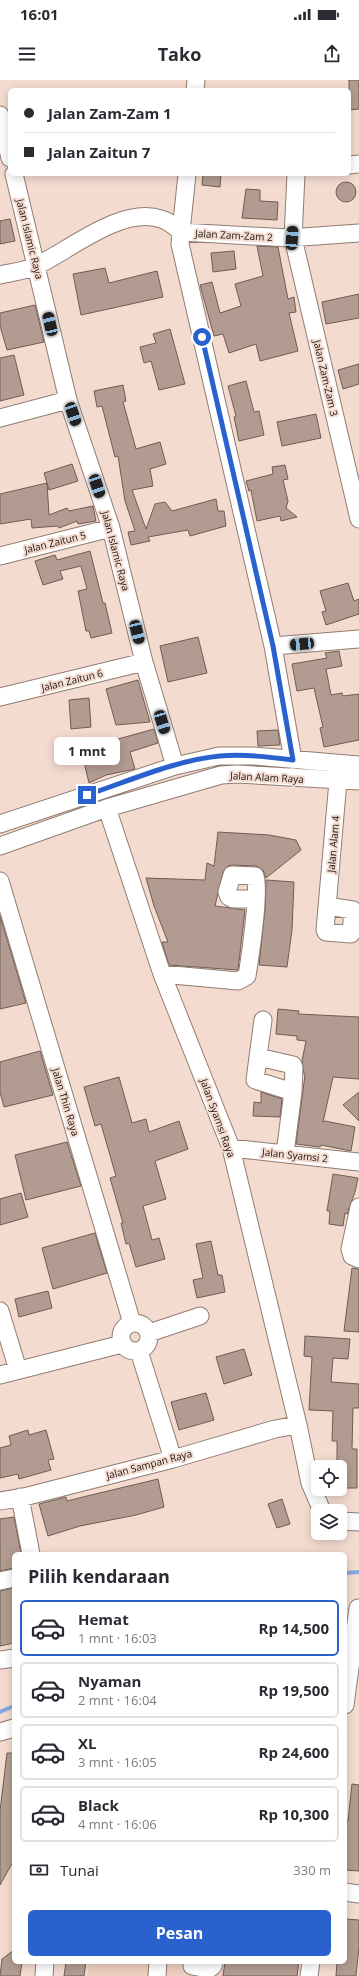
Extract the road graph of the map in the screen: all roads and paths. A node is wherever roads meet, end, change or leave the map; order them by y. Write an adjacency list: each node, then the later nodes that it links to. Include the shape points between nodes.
1 (1, 126): 2 (street)
2 (8, 151)
3 (14, 176): 9 (street, Jalan Islamic Raya)
4 (187, 176): 6 (street)
5 (296, 176): 8 (street, Jalan Zam-Zam 3)
6 (181, 232): 8 (street, Jalan Zam-Zam 2); 9 (street, via 170,222 146,216 116,223 96,231); 17 (street, via 180,244)
7 (359, 233): 8 (street, Jalan Zam-Zam 2)
8 (292, 238): 13 (street, Jalan Zam-Zam 3)
9 (37, 266): 10 (street); 11 (street, Jalan Islamic Raya)
10 (0, 275)
11 (68, 400): 12 (street); 14 (street, Jalan Islamic Raya)
12 (0, 418)
13 (359, 519)
14 (111, 528): 15 (street, Jalan Zaitun 5); 18 (street, Jalan Islamic Raya)
15 (0, 556)
16 (359, 639): 17 (street)
17 (273, 646): 20 (street)
18 (144, 662): 19 (street, Jalan Zaitun 6); 22 (street, Jalan Islamic Raya)
19 (0, 697)
20 (293, 760): 21 (street); 22 (street, via 219,756)
21 (359, 765)
22 (175, 766): 26 (street)
23 (338, 781): 24 (street, Jalan Alam Raya); 25 (street, Jalan Alam Raya, via 220,775); 30 (street, Jalan Alam 4)
24 (359, 781)
25 (107, 808): 27 (street, Jalan Alam Raya); 31 (street, Jalan Syamsi Raya)
26 (0, 824)
27 (0, 846)
28 (0, 881): 42 (street, Jalan Thin Raya)
29 (256, 899): 31 (street, via 248,976 245,979 238,981)
30 (327, 906)
31 (162, 974): 35 (street, Jalan Syamsi Raya)
32 (263, 1020): 33 (street)
33 (258, 1057): 34 (street, via 255,1080); 34 (street, via 293,1065)
34 (293, 1092): 36 (street)
35 (231, 1148): 36 (street, Jalan Syamsi 2); 48 (street, Jalan Syamsi Raya)
36 (284, 1153): 37 (street, Jalan Syamsi 2)
37 (359, 1162)
38 (359, 1207): 39 (street, via 350,1249 352,1256)
39 (359, 1259)
40 (0, 1311): 46 (street)
41 (200, 1316): 43 (street)
42 (132, 1323): 43 (street, via 143,1325); 44 (street, via 125,1327 121,1335)
43 (149, 1333): 45 (street, via 148,1344)
44 (122, 1344): 45 (street, via 129,1350); 46 (street)
45 (138, 1351): 49 (street)
46 (18, 1370): 47 (street)
47 (0, 1375)
48 (298, 1425): 49 (street, Jalan Sampan Raya, via 275,1429); 52 (street, Jalan Syamsi Raya, via 310,1483)
49 (173, 1459): 50 (street, Jalan Sampan Raya)
50 (20, 1497): 51 (street, Jalan Sampan Raya); 55 (street)
51 (0, 1501)
52 (319, 1504)
53 (347, 1521): 54 (street)
54 (359, 1522)
55 (31, 1552)
56 (12, 1578): 57 (street)
57 (0, 1581)
58 (354, 1607): 61 (street)
59 (12, 1658): 60 (street)
60 (0, 1660)
61 (347, 1683)
62 (12, 1729): 63 (street)
63 (0, 1732)
64 (347, 1892): 65 (street)
65 (359, 1894)
66 (45, 1964): 71 (street)
67 (158, 1964): 72 (street)
68 (214, 1964): 70 (street, via 209,1969)
69 (311, 1964): 73 (street)
70 (191, 1968)
71 (44, 1976)
72 (157, 1976)
73 (309, 1976)

